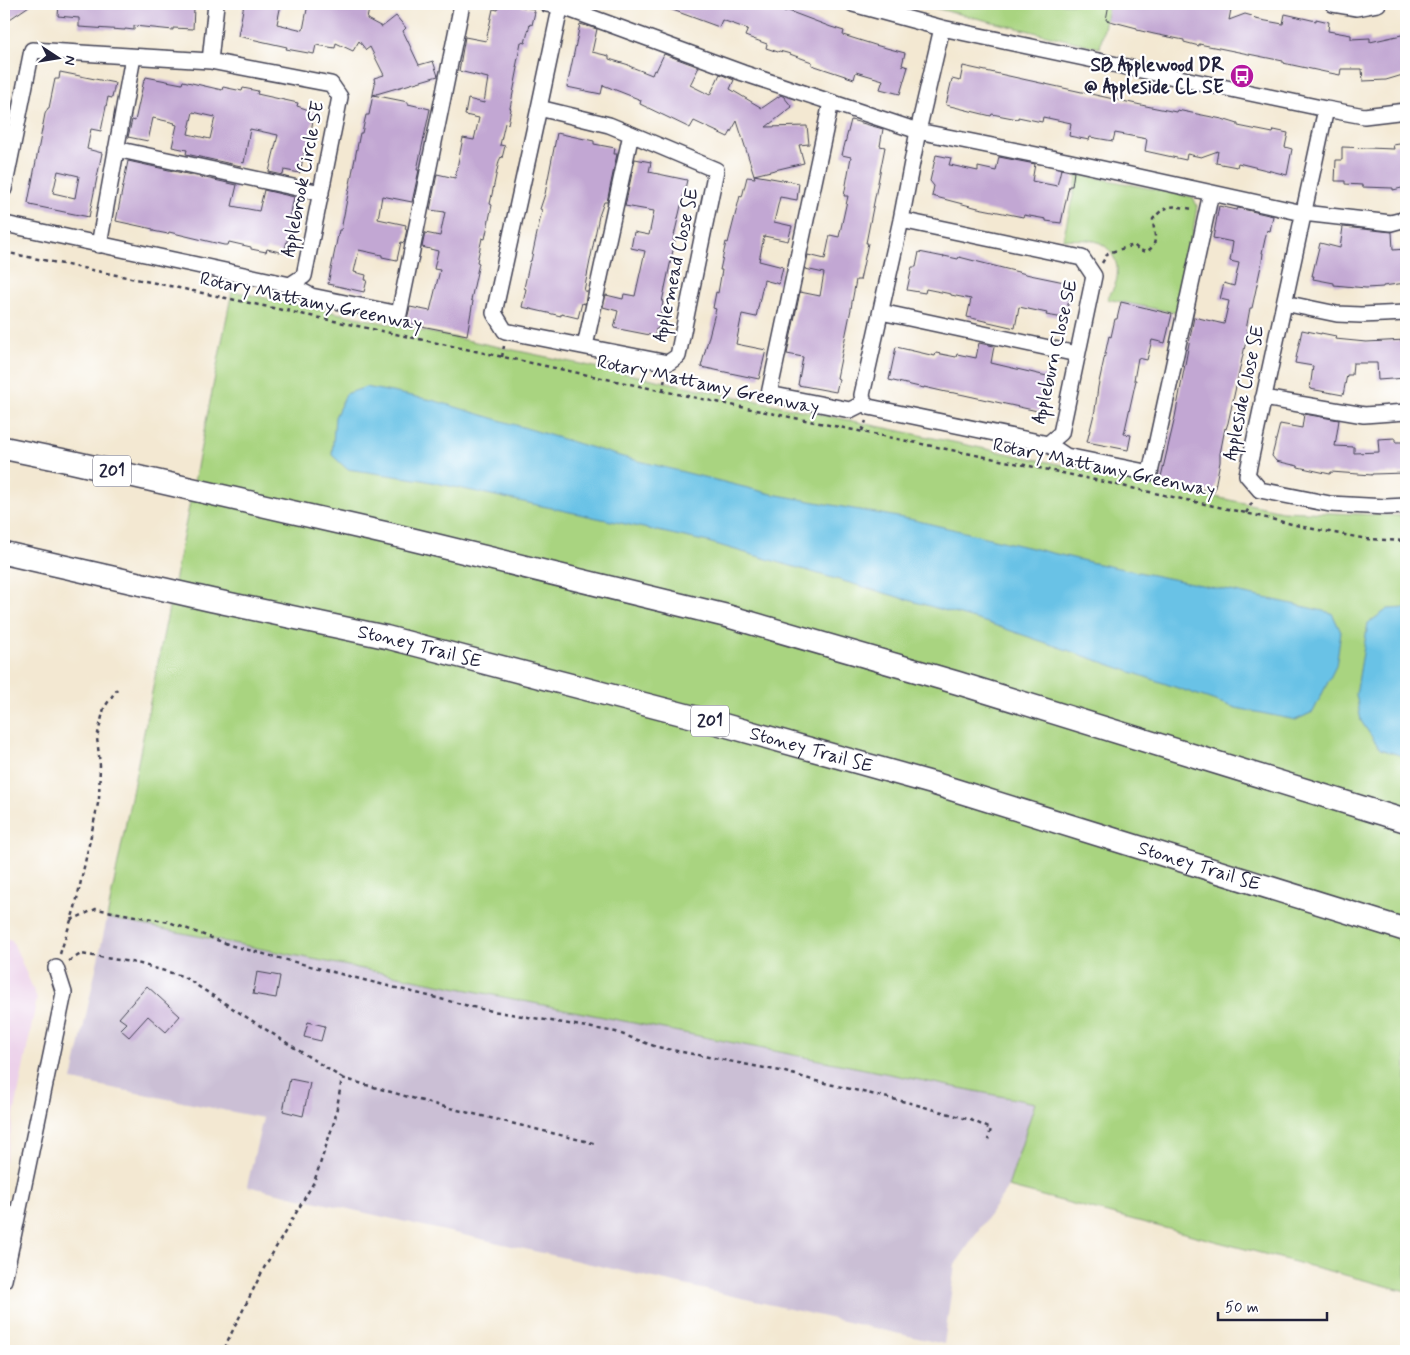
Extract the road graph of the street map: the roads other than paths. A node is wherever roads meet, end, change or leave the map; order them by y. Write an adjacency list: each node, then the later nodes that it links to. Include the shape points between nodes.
1 (216, 4): 9 (street)
2 (462, 4): 25 (street, via 399,314 311,296)
3 (853, 4): 7 (street)
4 (1333, 4): 5 (street, via 1357,8)
5 (1378, 4)
6 (556, 5): 10 (street); 11 (street, Applemead Close SE)
7 (942, 28): 12 (street); 14 (street)
8 (133, 57): 9 (street, Applebrook Circle SE); 16 (street); 17 (street, Applebrook Circle SE, via 32,50)
9 (210, 61): 18 (street, Applebrook Circle SE, via 331,84 340,97)
10 (831, 102): 14 (street); 32 (street, via 770,394 850,410)
11 (539, 108): 15 (street, Applemead Close SE, via 609,125); 29 (street, Applemead Close SE, via 494,313 505,331)
12 (1326, 109): 13 (street, via 1364,116); 20 (street, Appleside Close SE)
13 (1406, 111)
14 (918, 131): 19 (street); 22 (street)
15 (631, 134): 29 (street); 29 (street, Applemead Close SE, via 716,170 678,356 668,363)
16 (116, 149): 18 (street); 24 (street)
17 (4, 189)
18 (321, 193): 25 (street, Applebrook Circle SE, via 304,276)
19 (1211, 193): 20 (street); 35 (street, via 1150,473 1066,456)
20 (1303, 213): 21 (street, via 1391,223); 26 (street, Appleside Close SE)
21 (1406, 219)
22 (901, 220): 27 (street); 30 (street, Appleburn Close SE, via 1082,258 1094,276)
23 (4, 224): 24 (street, Applebrook Circle SE)
24 (99, 245): 25 (street, Applebrook Circle SE)
25 (290, 285)
26 (1284, 303): 28 (street, Appleside Close SE, via 1337,314); 31 (street, Appleside Close SE)
27 (881, 312): 30 (street); 32 (street, via 862,396)
28 (1406, 313)
29 (585, 346)
30 (1077, 354): 35 (street, Appleburn Close SE, via 1061,433)
31 (1263, 398): 33 (street, via 1364,415); 38 (street, Appleside Close SE, via 1247,475 1260,490 1330,504)
32 (864, 403): 35 (street, Appleburn Close SE, via 870,408)
33 (1406, 412)
34 (4, 442): 37 (highway)
35 (1048, 444)
36 (4, 448): 37 (highway, 201)
37 (26, 453): 42 (highway, 201, via 398,536 728,616)
38 (1406, 506)
39 (4, 553): 41 (highway, Stoney Trail SE / 201)
40 (4, 569): 41 (highway, via 178,604)
41 (212, 600): 43 (highway, Stoney Trail SE / 201, via 386,637 932,783)
42 (1406, 821)
43 (1406, 930)
44 (56, 968): 45 (street, via 64,993)
45 (4, 1280)

